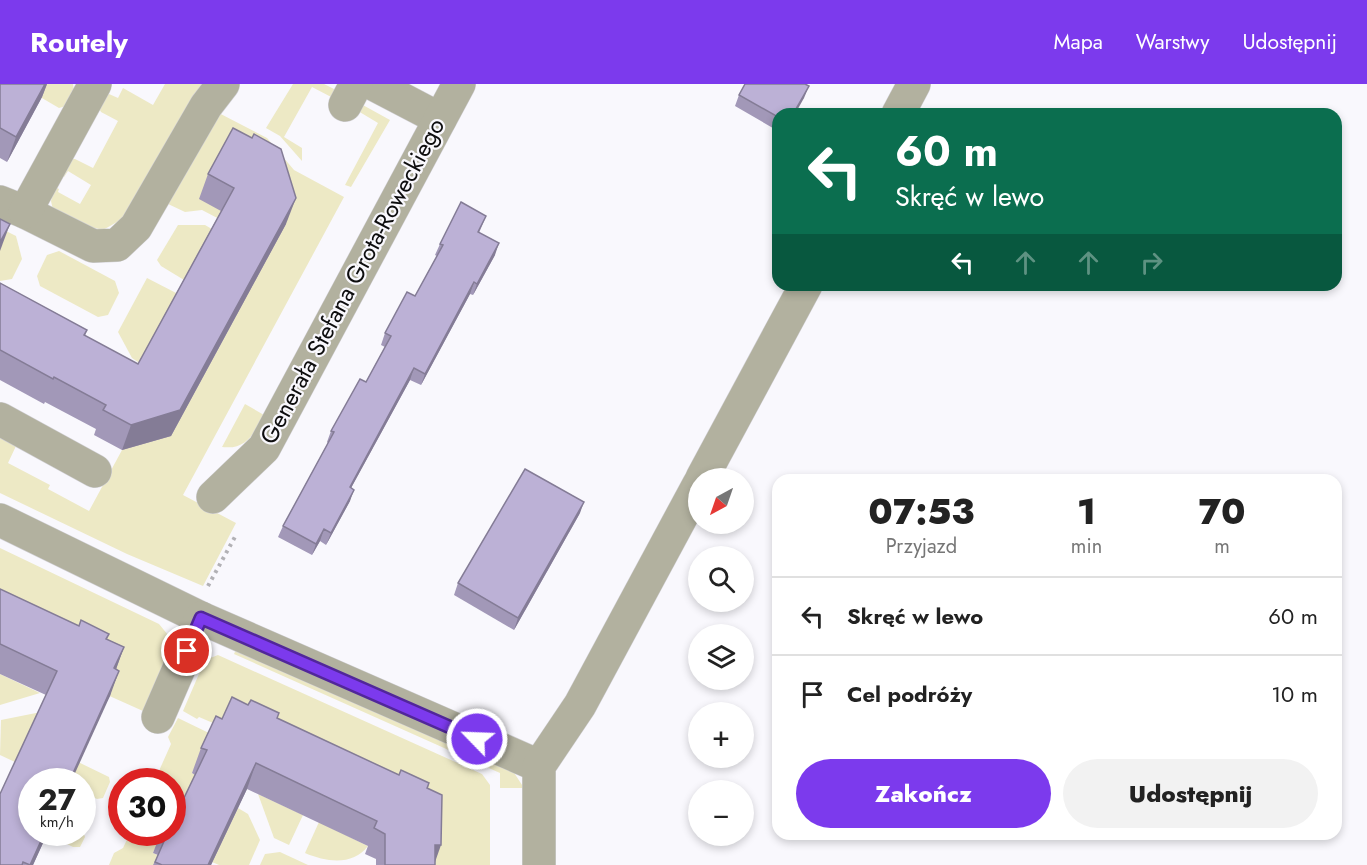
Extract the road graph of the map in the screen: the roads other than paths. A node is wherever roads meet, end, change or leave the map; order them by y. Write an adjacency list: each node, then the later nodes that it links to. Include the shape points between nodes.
1 (95, 84): 8 (street)
2 (223, 84): 8 (street, via 206,106 136,227 117,245 93,246)
3 (373, 84): 7 (street)
4 (459, 84): 7 (street, Generała Stefana Grota-Roweckiego)
5 (914, 84): 6 (street)
6 (901, 108)
7 (440, 119): 13 (street, Generała Stefana Grota-Roweckiego, via 264,448)
8 (13, 207)
9 (803, 291): 11 (street)
10 (0, 419): 12 (street)
11 (707, 468)
12 (95, 471)
13 (213, 497)
14 (688, 504): 18 (street, via 580,705)
15 (0, 520): 16 (street)
16 (201, 618): 17 (street); 18 (street)
17 (158, 717)
18 (539, 766): 19 (street)
19 (540, 865)

